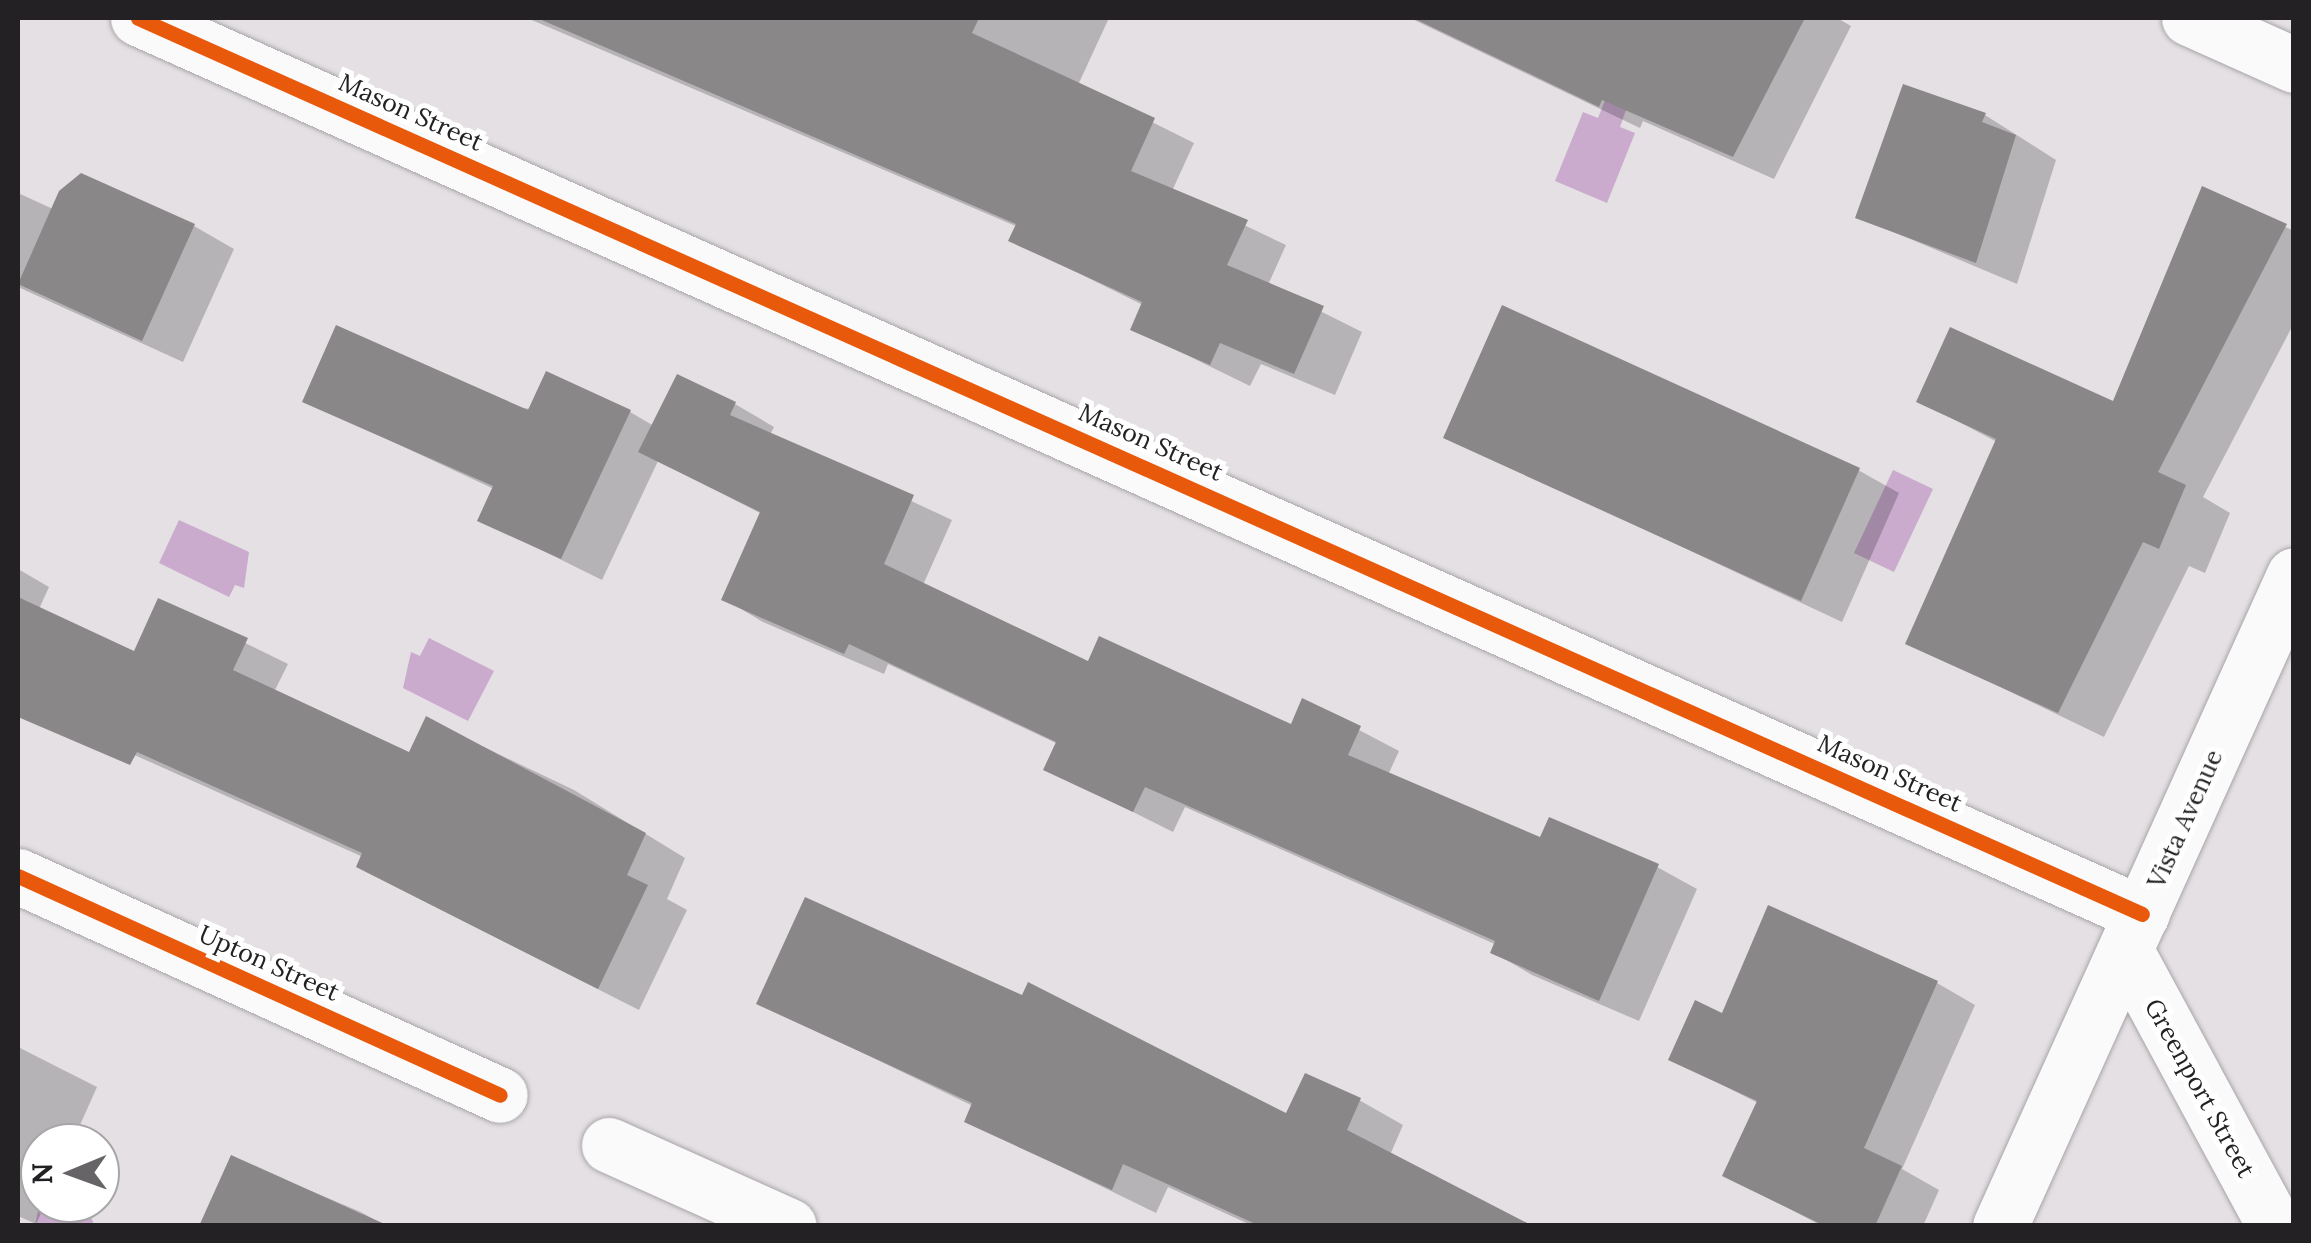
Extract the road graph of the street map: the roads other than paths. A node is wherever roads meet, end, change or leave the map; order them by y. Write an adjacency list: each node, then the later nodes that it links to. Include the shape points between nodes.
1 (138, 18): 6 (street, Mason Street)
2 (2188, 18): 3 (street)
3 (2294, 64)
4 (2294, 575): 6 (street, Vista Avenue)
5 (18, 876): 7 (street, Upton Street)
6 (2134, 932): 10 (street, Vista Avenue); 11 (street, Greenport Street)
7 (500, 1095)
8 (610, 1146): 9 (street)
9 (789, 1226)
10 (2000, 1226)
11 (2275, 1226)

